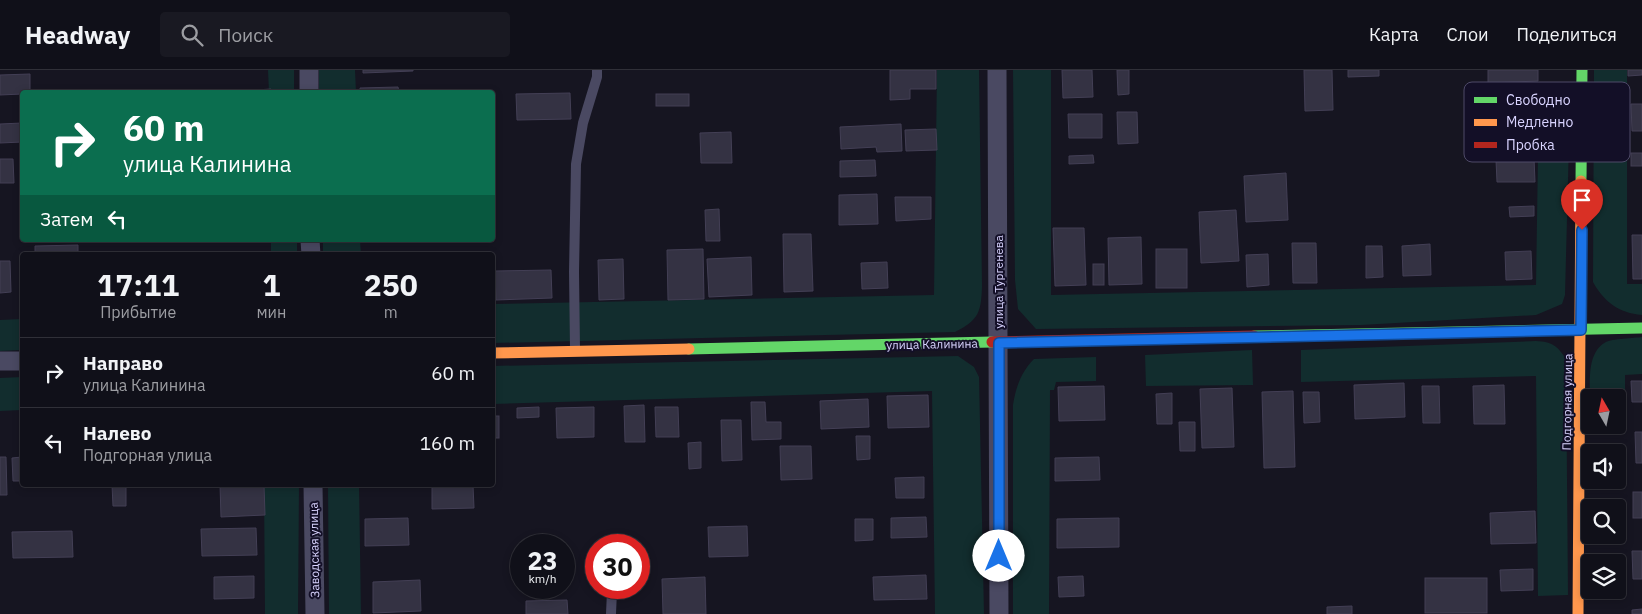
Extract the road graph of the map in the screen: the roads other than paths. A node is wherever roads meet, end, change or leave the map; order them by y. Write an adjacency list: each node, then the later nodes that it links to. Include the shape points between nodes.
1 (309, 70): 4 (street)
2 (596, 70): 9 (lane, via 576,164)
3 (997, 70): 8 (street, улица Тургенева)
4 (309, 90)
5 (1582, 162): 7 (street, Подгорная улица)
6 (1642, 328): 7 (street, улица Калинина)
7 (1581, 330): 8 (street, улица Калинина); 18 (street, Подгорная улица)
8 (999, 343): 9 (street, улица Калинина); 17 (street, улица Тургенева)
9 (575, 350): 10 (street, улица Калинина)
10 (495, 353)
11 (0, 361): 12 (street)
12 (20, 361)
13 (313, 487): 15 (street, Заводская улица)
14 (612, 599): 16 (lane)
15 (315, 614)
16 (611, 614)
17 (999, 614)
18 (1578, 614)

